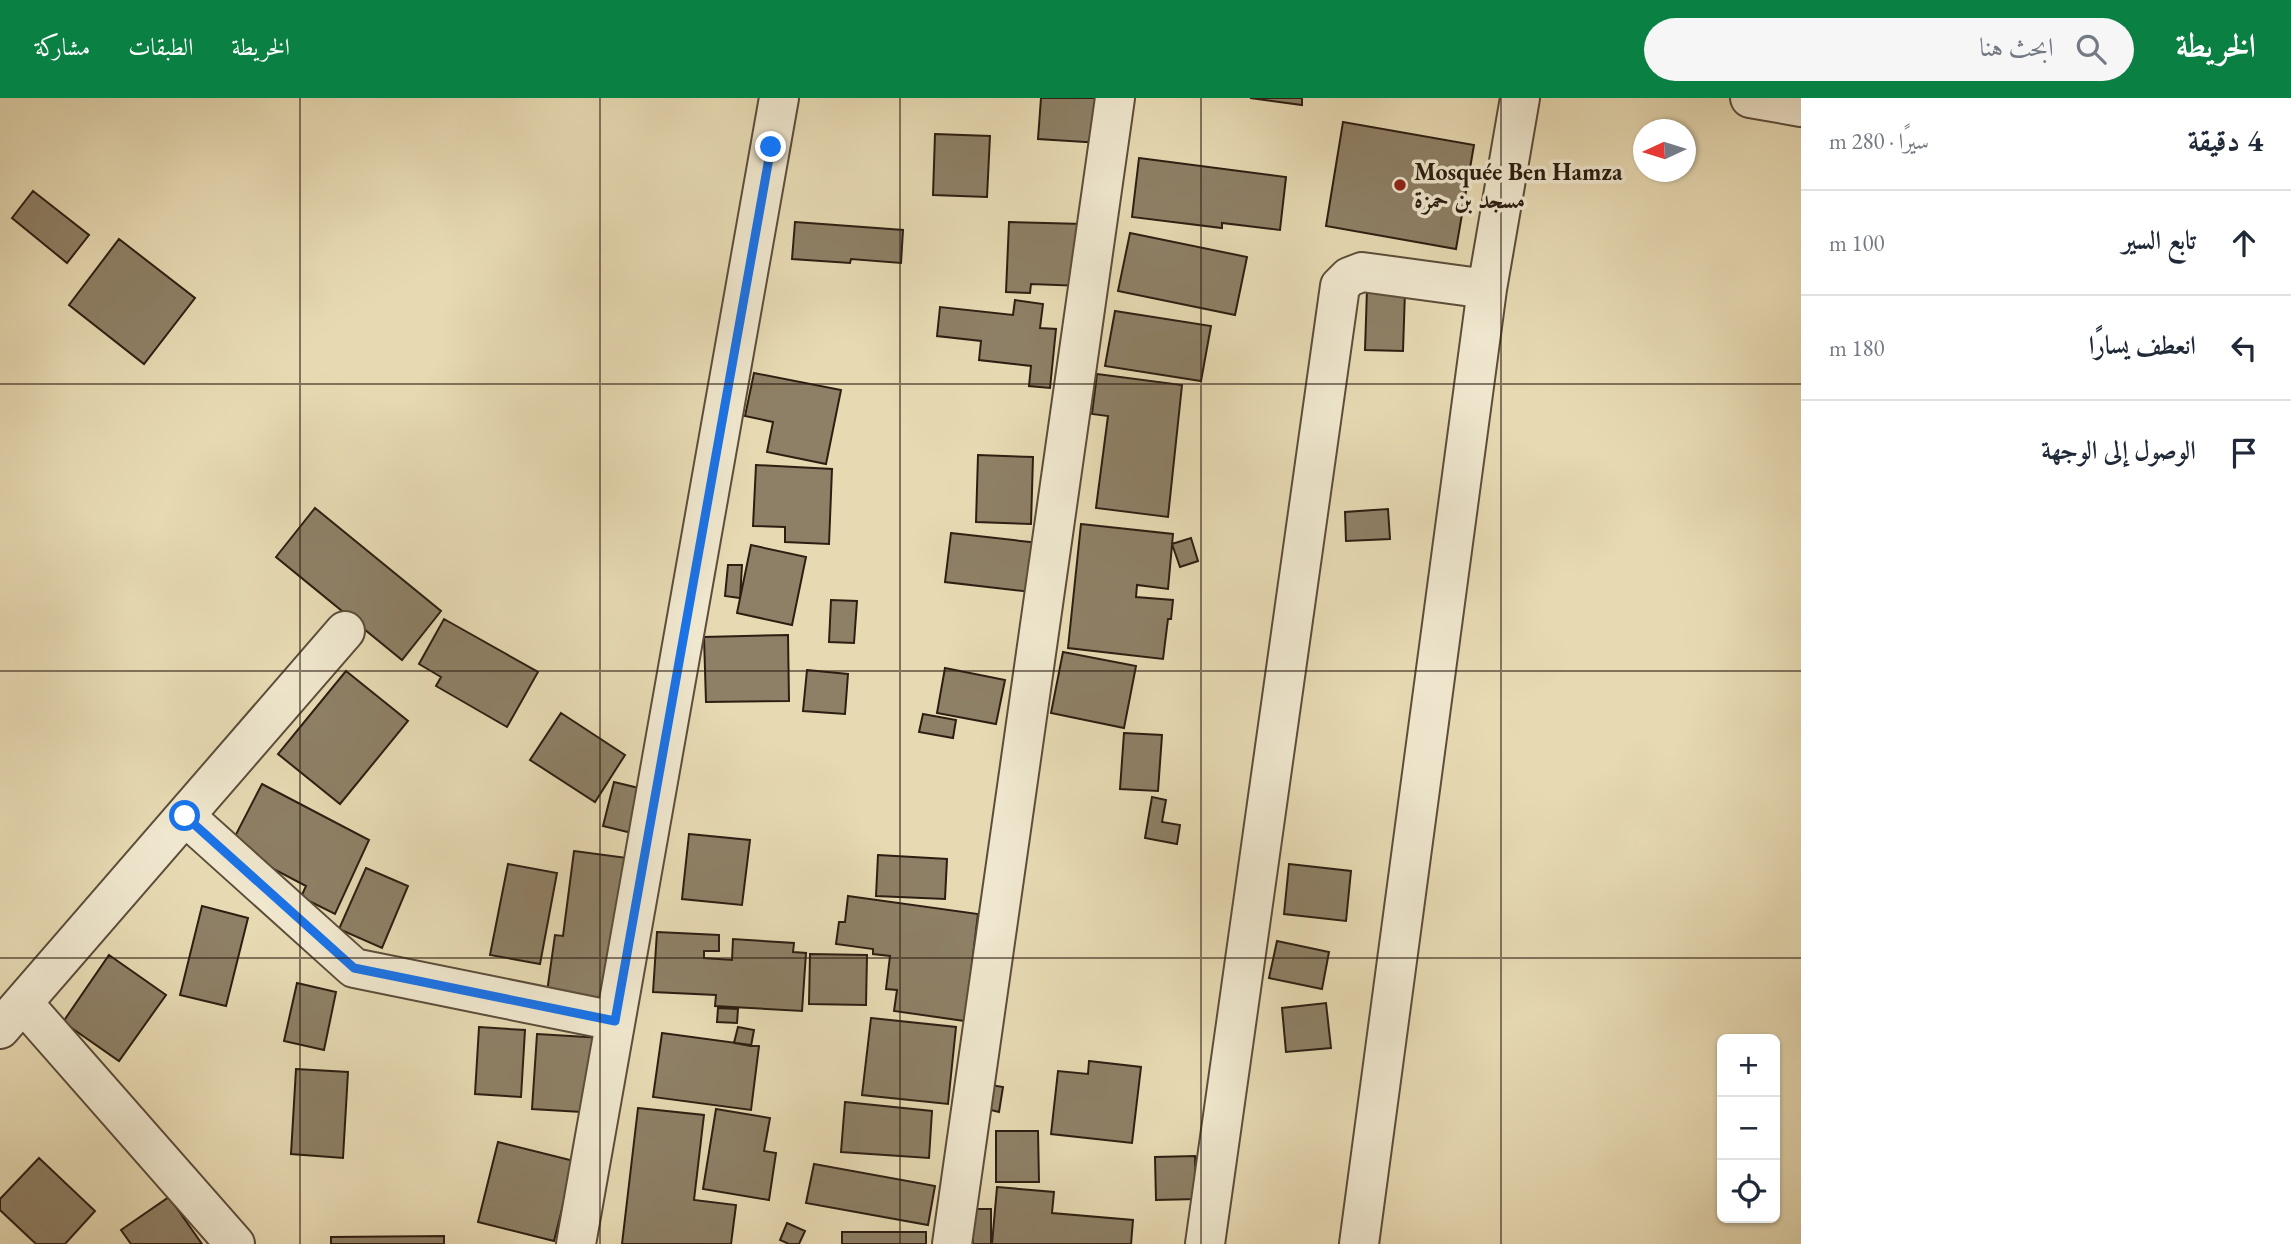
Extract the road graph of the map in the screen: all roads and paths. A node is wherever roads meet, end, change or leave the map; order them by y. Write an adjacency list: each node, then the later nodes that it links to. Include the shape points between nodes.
1 (779, 98): 10 (street)
2 (1115, 98): 13 (street)
3 (1520, 98): 6 (street)
4 (1751, 98): 5 (street)
5 (1801, 107)
6 (1487, 289): 14 (street, via 1362,272 1340,286); 15 (street)
7 (345, 631): 8 (street)
8 (185, 816): 9 (street); 10 (street, via 354,968)
9 (12, 1016): 11 (street)
10 (615, 1021): 12 (street)
11 (235, 1244)
12 (576, 1244)
13 (952, 1244)
14 (1205, 1244)
15 (1359, 1244)

